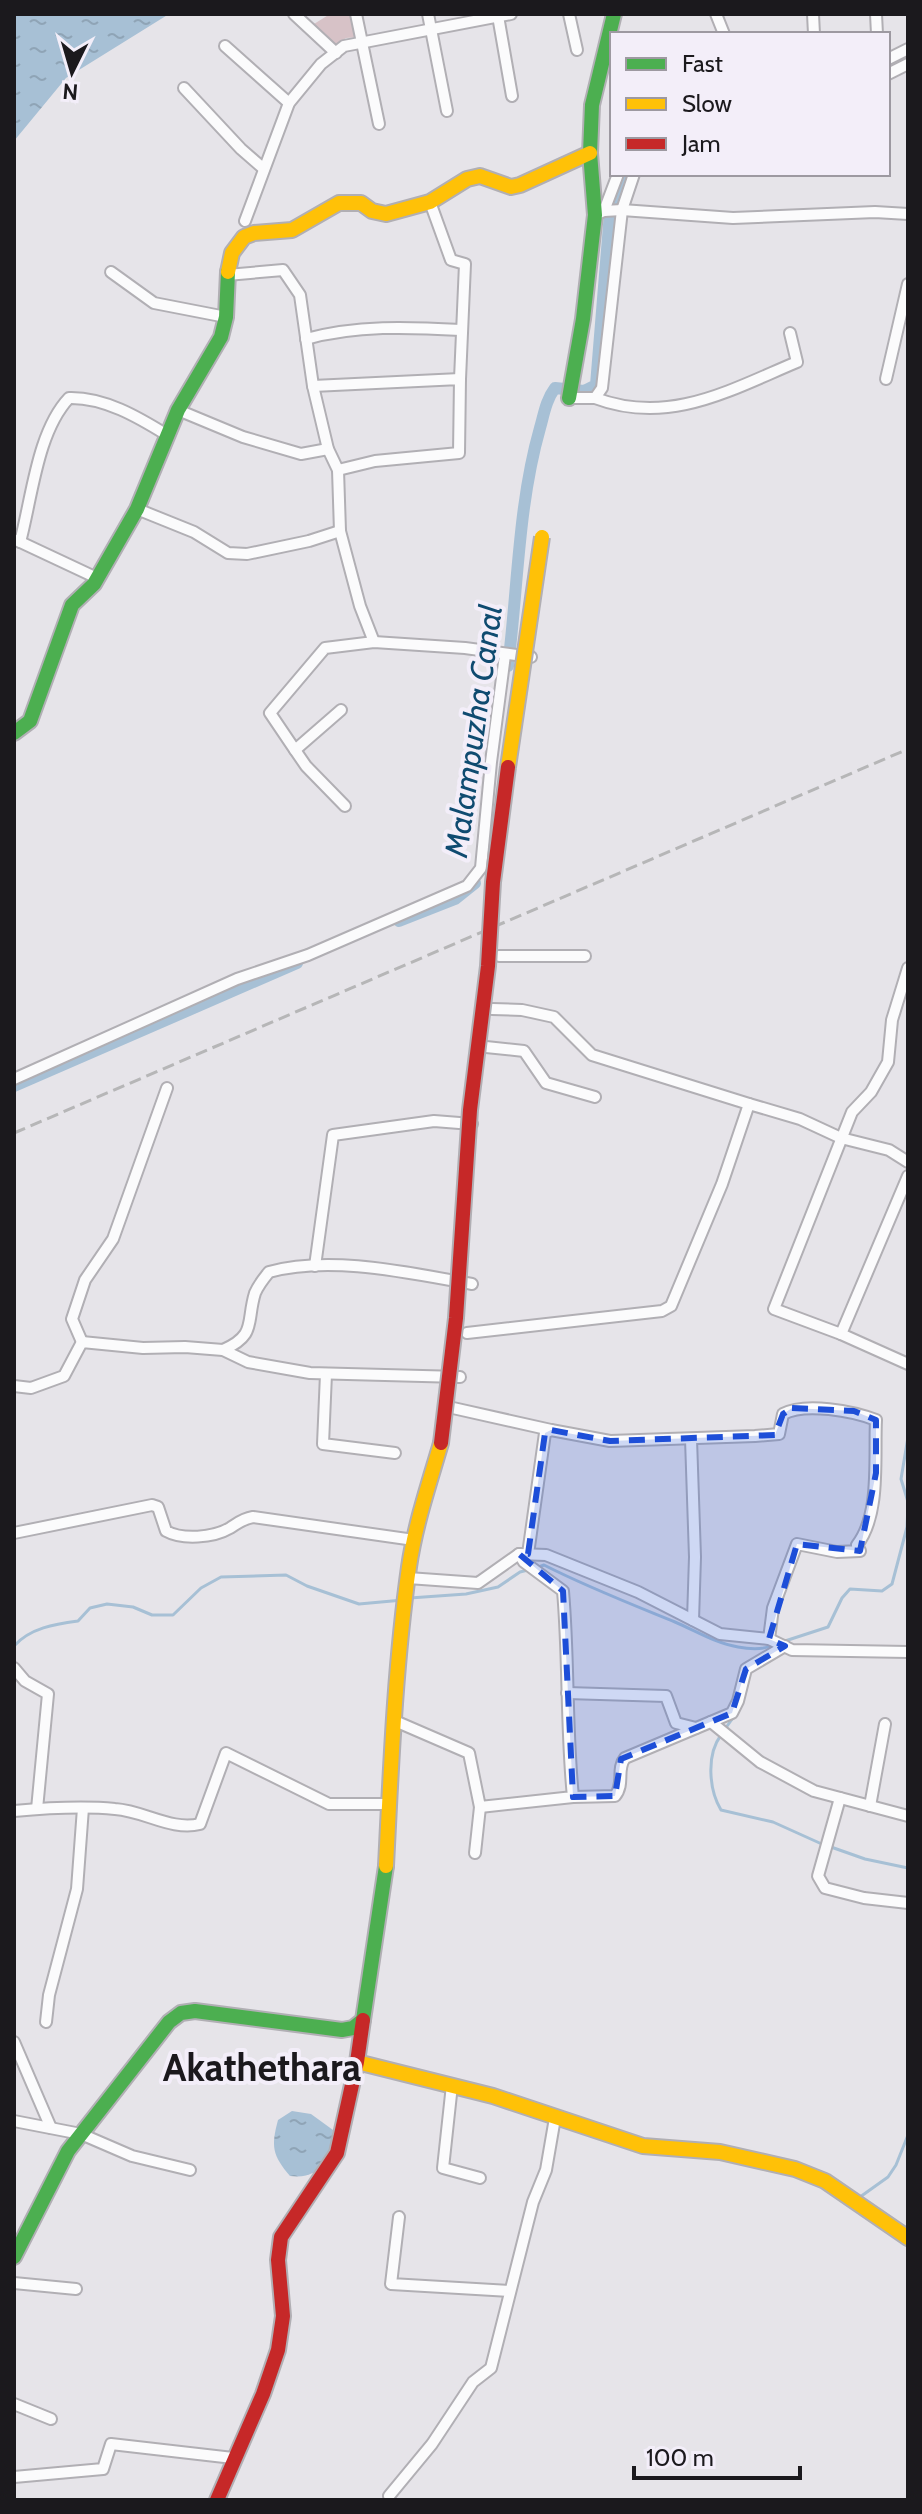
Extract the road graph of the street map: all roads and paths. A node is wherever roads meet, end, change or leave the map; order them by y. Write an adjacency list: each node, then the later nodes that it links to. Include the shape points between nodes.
1 (294, 14): 13 (street)
2 (356, 14): 9 (street)
3 (428, 14): 8 (street)
4 (511, 14): 7 (street)
5 (569, 14): 12 (street)
6 (614, 14): 22 (main road, via 592,105)
7 (490, 16): 8 (street); 18 (street)
8 (431, 28): 9 (street); 20 (street)
9 (363, 42): 13 (street); 21 (street)
10 (225, 46): 19 (street)
11 (908, 49): 14 (street)
12 (577, 50)
13 (336, 53): 19 (street)
14 (890, 58)
15 (908, 64): 16 (street)
16 (890, 73)
17 (184, 88): 23 (street)
18 (512, 96)
19 (289, 103): 23 (street)
20 (447, 111)
21 (379, 124)
22 (590, 153): 26 (main road, via 511,187 480,176 467,179); 28 (main road)
23 (264, 169): 30 (street)
24 (617, 176): 28 (street)
25 (633, 176): 27 (street)
26 (430, 202): 32 (main road, via 386,214 349,201 292,230 254,233 232,253); 35 (street, via 451,260 465,264)
27 (622, 210): 28 (street); 29 (street, via 733,218); 42 (street, via 604,378)
28 (600, 213): 41 (main road)
29 (908, 214)
30 (245, 221)
31 (111, 272): 34 (street, via 154,303)
32 (227, 275): 34 (main road); 37 (street, via 283,270 300,295)
33 (907, 290): 39 (street)
34 (226, 317): 43 (main road, via 221,337)
35 (461, 330): 37 (street, via 402,327); 38 (street)
36 (790, 333): 42 (street, via 797,362 718,395 670,409 613,405)
37 (306, 339): 40 (street)
38 (460, 379): 40 (street); 46 (street, via 459,453)
39 (886, 379)
40 (313, 386): 45 (street)
41 (571, 391): 42 (street)
42 (595, 398)
43 (178, 410): 44 (main road); 45 (street, via 301,454)
44 (167, 435): 47 (main road); 50 (street, via 120,409 69,398 44,440)
45 (328, 449): 46 (street)
46 (338, 470): 48 (street)
47 (137, 509): 48 (street, via 194,532 228,553 247,554); 51 (main road)
48 (340, 531): 52 (street)
49 (542, 537): 89 (main road, bridge, via 493,882 441,1443)
50 (17, 540): 51 (street)
51 (97, 578): 56 (main road, via 72,605 30,721)
52 (374, 642): 53 (street); 57 (street, via 325,648 270,713)
53 (508, 655): 54 (street); 60 (street)
54 (531, 657)
55 (341, 710): 57 (street)
56 (14, 733)
57 (295, 750): 58 (street)
58 (345, 806)
59 (508, 844): 60 (street, bridge)
60 (483, 847): 66 (street, via 478,874 454,893 237,979)
61 (499, 956): 62 (street)
62 (585, 956)
63 (908, 968): 71 (street, via 892,1020 888,1062 852,1112)
64 (492, 1009): 69 (street, via 554,1017 592,1055)
65 (486, 1047): 68 (street, via 524,1051 546,1083)
66 (14, 1079)
67 (167, 1088): 78 (street, via 113,1239 85,1280 72,1319)
68 (595, 1097)
69 (749, 1104): 71 (street); 76 (street, via 671,1306)
70 (474, 1124): 74 (street, via 434,1121 333,1135)
71 (841, 1138): 72 (street, via 889,1150); 77 (street, via 774,1309)
72 (908, 1162)
73 (908, 1176): 77 (street)
74 (315, 1266): 75 (street); 79 (street, via 269,1272 255,1292 251,1322 240,1343)
75 (472, 1284)
76 (467, 1333)
77 (841, 1334): 80 (street)
78 (82, 1342): 79 (street); 83 (street, via 64,1376 31,1388)
79 (223, 1350): 81 (street, via 248,1362)
80 (908, 1364)
81 (326, 1374): 82 (street); 87 (street, via 323,1444)
82 (460, 1377)
83 (14, 1386)
84 (453, 1408): 85 (street)
85 (551, 1430): 86 (street, via 610,1441); 90 (street, via 545,1433)
86 (691, 1439): 92 (street); 93 (street, via 779,1434 783,1414 792,1408 854,1411 876,1420 876,1473 869,1523 857,1545 860,1551 797,1544 773,1608)
87 (395, 1453)
88 (14, 1533): 89 (street, via 152,1505 162,1513 166,1531 177,1535 220,1532 253,1517)
89 (414, 1540): 91 (main road)
90 (524, 1557): 91 (street, via 478,1583); 92 (street, via 546,1555); 97 (street, via 563,1591)
91 (407, 1592): 98 (main road)
92 (693, 1620): 93 (street, via 720,1634)
93 (770, 1639): 94 (street)
94 (785, 1646): 95 (street); 100 (street, via 746,1669 738,1701)
95 (908, 1652)
96 (14, 1668): 108 (street, via 48,1694)
97 (567, 1693): 101 (street, via 666,1696 676,1723); 102 (street)
98 (395, 1721): 104 (main road); 106 (street, via 469,1753)
99 (885, 1724): 105 (street)
100 (718, 1727): 101 (street); 103 (street, via 760,1762 814,1791)
101 (696, 1728): 102 (street, via 625,1758 615,1796)
102 (573, 1797): 106 (street)
103 (840, 1798): 105 (street); 112 (street, via 818,1876 825,1888)
104 (389, 1804): 107 (street, via 329,1804 226,1753 200,1824 184,1828 118,1809); 113 (main road, via 386,1872)
105 (870, 1806): 110 (street)
106 (480, 1807): 111 (street)
107 (83, 1808): 108 (street); 114 (street, via 77,1889)
108 (37, 1809): 109 (street)
109 (14, 1811)
110 (908, 1816)
111 (475, 1853)
112 (906, 1904)
113 (363, 2020): 116 (main road); 121 (main road, via 342,2030 222,2013 181,2013)
114 (46, 2022)
115 (14, 2042): 120 (street)
116 (357, 2062): 117 (main road); 132 (main road, via 337,2153 281,2237 277,2257 283,2325 275,2364)
117 (452, 2085): 118 (main road); 123 (street, via 443,2168)
118 (555, 2118): 125 (main road, via 643,2146 720,2152 795,2169 825,2181); 129 (street, via 546,2170)
119 (14, 2121): 120 (street)
120 (51, 2128): 121 (street)
121 (81, 2134): 122 (street, via 132,2156); 126 (main road)
122 (190, 2170)
123 (480, 2178)
124 (399, 2217): 129 (street, via 391,2284)
125 (908, 2238)
126 (14, 2257)
127 (14, 2283): 128 (street)
128 (76, 2289)
129 (510, 2291): 134 (street, via 491,2368 473,2382)
130 (14, 2404): 131 (street)
131 (51, 2419)
132 (233, 2458): 133 (street, via 111,2444 103,2469); 135 (main road)
133 (14, 2477)
134 (389, 2496)
135 (217, 2500)

